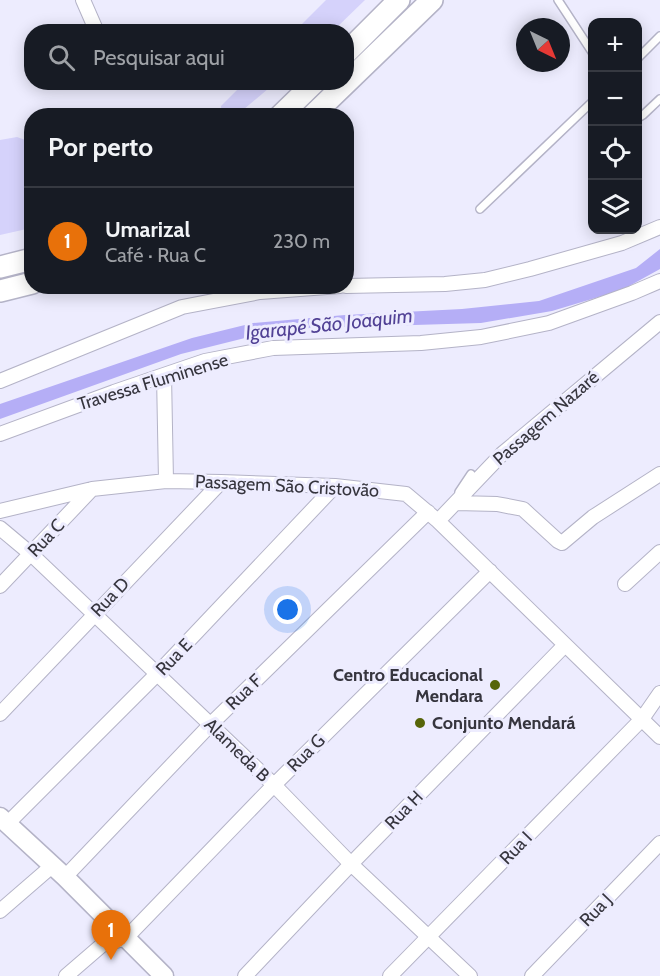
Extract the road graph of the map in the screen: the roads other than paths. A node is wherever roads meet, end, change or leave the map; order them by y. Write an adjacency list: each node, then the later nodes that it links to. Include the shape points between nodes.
1 (82, 0): 5 (street)
2 (399, 0): 7 (main road)
3 (432, 0): 10 (main road)
4 (558, 0): 8 (lane)
5 (93, 24)
6 (660, 36): 9 (lane)
7 (354, 44)
8 (588, 46)
9 (642, 54)
10 (354, 75)
11 (307, 90): 15 (main road)
12 (339, 90): 16 (main road)
13 (660, 99): 17 (lane)
14 (588, 106): 18 (lane)
15 (288, 108)
16 (320, 108)
17 (642, 116)
18 (480, 209)
19 (660, 227): 24 (street, via 622,243 484,280)
20 (24, 261): 21 (main road)
21 (0, 267)
22 (660, 281): 28 (street, Travessa Fluminense, via 549,323 481,337 273,348)
23 (24, 285): 25 (main road)
24 (354, 286)
25 (0, 291)
26 (250, 294): 29 (street, via 182,307)
27 (660, 322): 37 (street, Passagem Nazaré, via 502,454)
28 (164, 375): 30 (street, Travessa Fluminense); 33 (street)
29 (0, 381)
30 (0, 434)
31 (471, 474): 40 (lane)
32 (660, 474): 37 (street, via 562,543 523,509)
33 (166, 481): 34 (street, Passagem São Cristovão); 36 (street, Passagem São Cristovão)
34 (221, 482): 35 (street, Passagem São Cristovão); 47 (street, Rua D)
35 (335, 486): 39 (street, Passagem São Cristovão, via 406,494); 49 (street, Rua E)
36 (92, 489): 38 (street, Passagem São Cristovão); 43 (street, Rua C)
37 (456, 503): 40 (street, Passagem Nazaré)
38 (0, 511)
39 (428, 512): 40 (street, Passagem São Cristovão); 53 (street, Rua F)
40 (438, 521): 44 (street, Passagem São Cristovão)
41 (0, 528): 43 (street, Alameda B)
42 (660, 552): 45 (street)
43 (31, 554): 46 (street, Rua C); 47 (street, Alameda B)
44 (490, 571): 48 (street, Passagem São Cristovão); 55 (street, Rua G)
45 (625, 584)
46 (0, 586)
47 (95, 614): 49 (street, Alameda B); 51 (street, Rua D)
48 (565, 645): 52 (street, Passagem São Cristovão); 58 (street, Rua H)
49 (157, 675): 53 (street, Alameda B); 56 (street, Rua E)
50 (660, 693): 52 (street, Rua I)
51 (0, 714)
52 (642, 719): 54 (street, Passagem São Cristovão); 61 (street, Rua I)
53 (211, 724): 55 (street, Alameda B); 59 (street, Rua F)
54 (660, 737)
55 (274, 785): 58 (street, Alameda B); 62 (street, Rua G)
56 (4, 820): 59 (main road)
57 (660, 843): 68 (street, Rua J)
58 (351, 864): 61 (street, Alameda B); 65 (street, Rua H)
59 (58, 871): 60 (street, Rua F); 62 (main road)
60 (0, 911)
61 (428, 937): 66 (street, Rua I); 67 (street, Alameda B)
62 (126, 938): 63 (street, via 102,945); 64 (main road)
63 (66, 976)
64 (164, 976)
65 (245, 976)
66 (390, 976)
67 (470, 976)
68 (532, 976)

